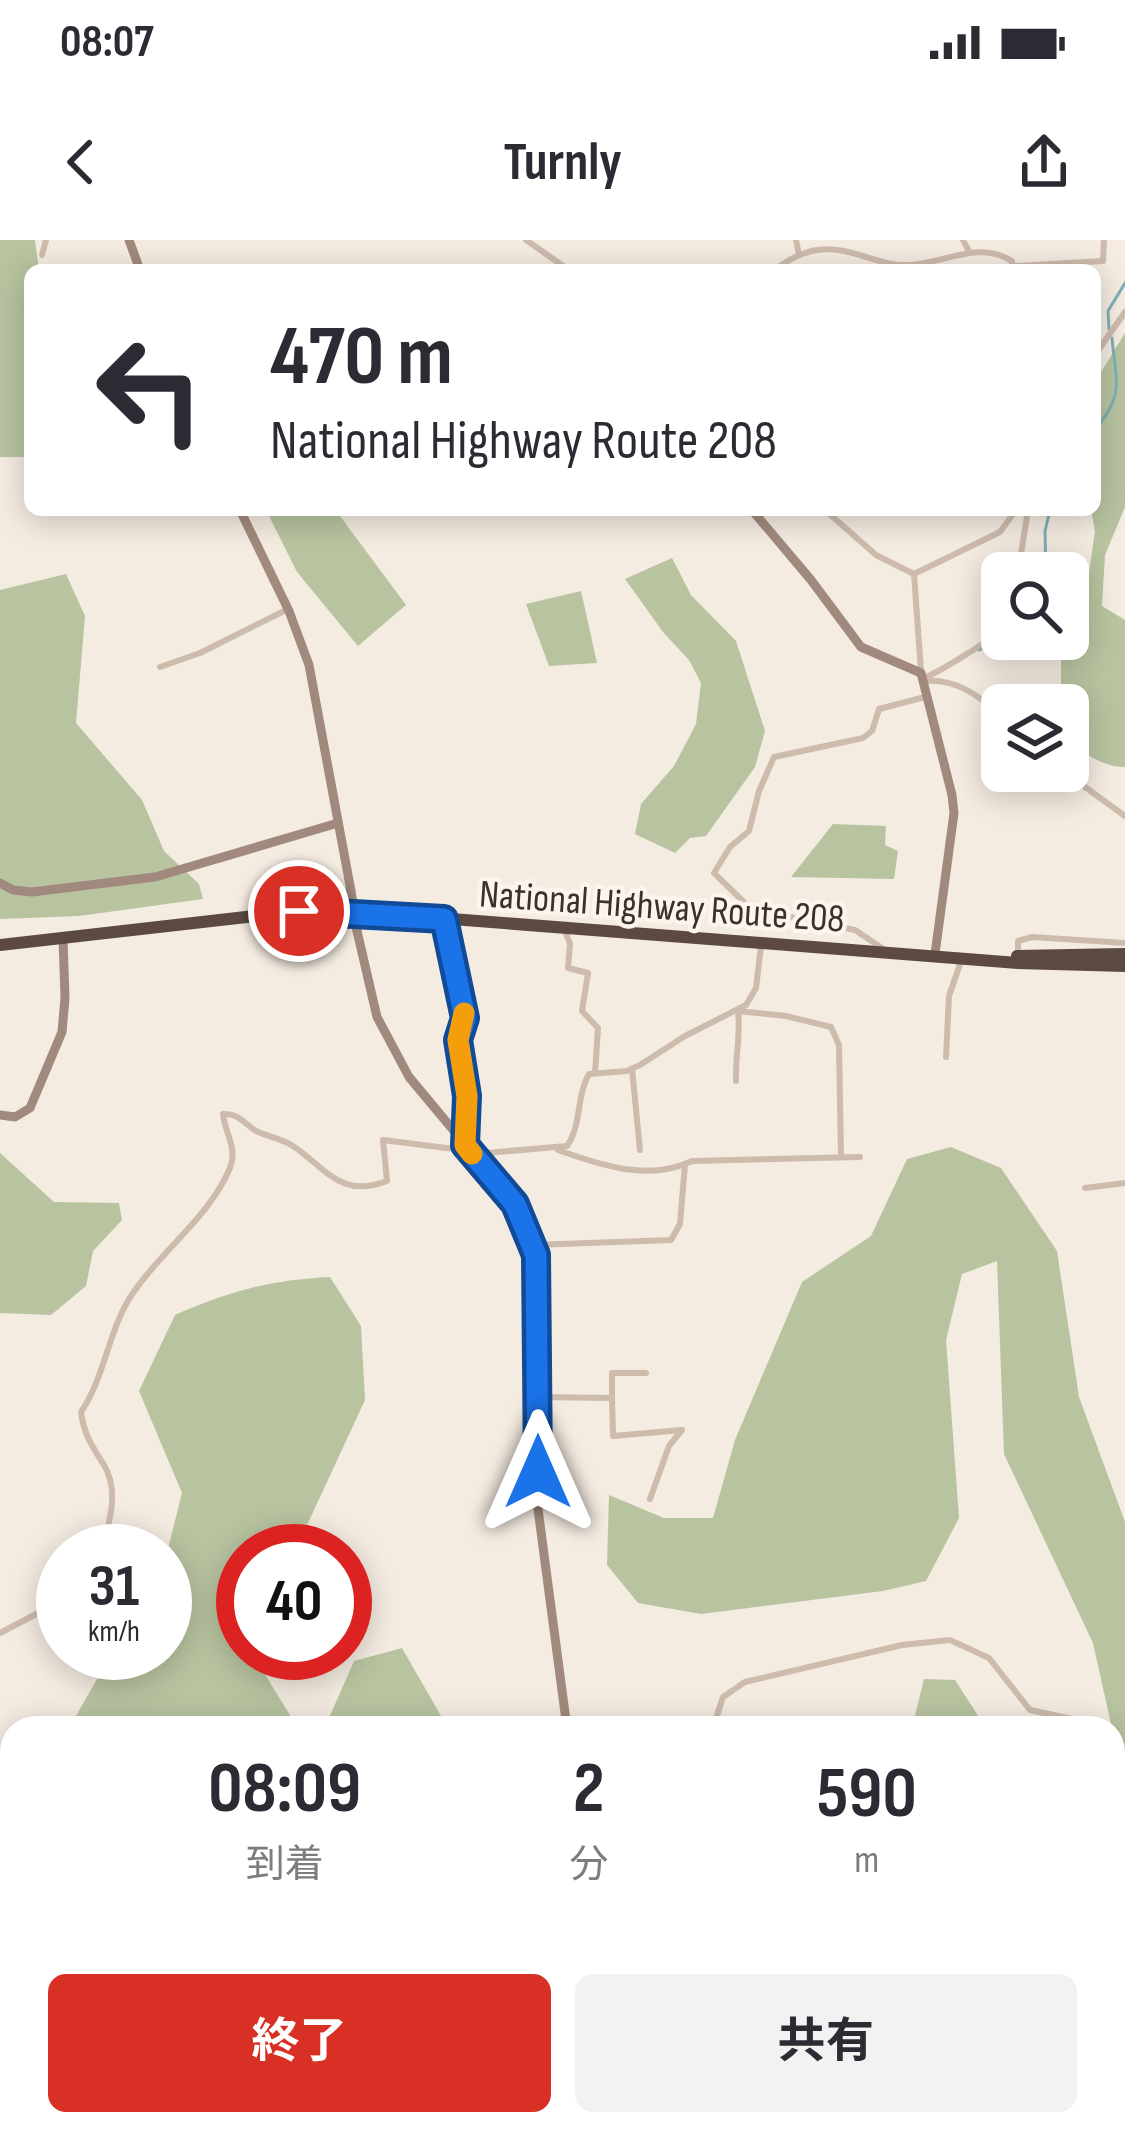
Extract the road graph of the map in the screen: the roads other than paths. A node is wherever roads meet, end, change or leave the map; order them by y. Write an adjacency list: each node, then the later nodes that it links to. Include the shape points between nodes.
1 (46, 240): 7 (street)
2 (526, 240): 9 (street)
3 (796, 240): 8 (street)
4 (963, 240): 6 (street)
5 (1104, 240): 14 (street, via 1102,261)
6 (969, 251): 12 (street); 13 (street)
7 (42, 255)
8 (799, 255): 10 (street); 11 (street, via 845,249)
9 (560, 264)
10 (784, 264)
11 (902, 264)
12 (922, 264)
13 (1010, 264)
14 (1064, 264)
15 (1125, 312): 16 (street)
16 (1101, 346)
17 (243, 516): 24 (street)
18 (757, 516): 27 (street, via 861,647)
19 (832, 516): 23 (street, via 876,555)
20 (1012, 516): 23 (street, via 1000,532)
21 (1027, 516): 22 (street)
22 (1021, 552)
23 (914, 574): 27 (street)
24 (288, 609): 26 (street); 32 (street, via 316,691)
25 (981, 642): 27 (street)
26 (160, 668)
27 (921, 678): 28 (street); 29 (street, via 945,679)
28 (925, 697): 40 (street, via 879,709 863,738 774,757 749,832 713,873 751,909 855,930); 41 (street, via 954,813)
29 (981, 699)
30 (1089, 789): 31 (street)
31 (1125, 816)
32 (338, 823): 33 (street, via 154,877 32,892); 53 (street, bridge, via 377,1017 409,1076)
33 (0, 883)
34 (444, 919): 35 (highway, National Highway Route 208); 36 (highway, National Highway Route 208, via 299,911); 53 (street, via 465,1018 458,1040)
35 (564, 928): 37 (highway, National Highway Route 208); 49 (street, via 568,968 588,973 582,1011 598,1028)
36 (63, 938): 39 (highway, National Highway Route 208); 51 (street, via 62,1032 30,1108)
37 (761, 943): 40 (highway, National Highway Route 208); 46 (street, via 755,994)
38 (1125, 943): 43 (street, via 1032,937 1018,941)
39 (0, 944)
40 (885, 951): 41 (highway, National Highway Route 208)
41 (935, 954): 44 (highway, National Highway Route 208)
42 (1125, 954): 43 (highway, National Highway Route 208)
43 (1018, 956): 44 (highway, National Highway Route 208)
44 (962, 957): 45 (highway, National Highway Route 208); 47 (street, via 949,996)
45 (1125, 966)
46 (738, 1010): 48 (street); 50 (street); 55 (street, via 831,1027 839,1045)
47 (946, 1057)
48 (632, 1069): 49 (street); 54 (street)
49 (596, 1073): 52 (street, via 585,1079 571,1143)
50 (736, 1081)
51 (0, 1115)
52 (555, 1148): 53 (street); 57 (street, via 632,1173)
53 (469, 1150): 60 (street, via 515,1204); 65 (street, via 383,1140 387,1180 347,1184 285,1140 223,1114 232,1163 131,1294 81,1412 109,1477)
54 (640, 1150)
55 (841, 1157): 56 (street); 57 (street)
56 (860, 1157)
57 (685, 1165): 60 (street, via 671,1240)
58 (1125, 1183): 59 (street)
59 (1085, 1188)
60 (532, 1245): 62 (street)
61 (646, 1373): 63 (street, via 611,1373)
62 (537, 1397): 63 (street); 69 (street, via 538,1509)
63 (612, 1398): 64 (street, via 613,1436 682,1430)
64 (650, 1499)
65 (108, 1524)
66 (36, 1614): 67 (street)
67 (0, 1633)
68 (1045, 1714): 70 (street, via 1030,1710 989,1658 950,1640 745,1682 723,1697); 71 (street)
69 (565, 1716)
70 (716, 1716)
71 (1055, 1716)

